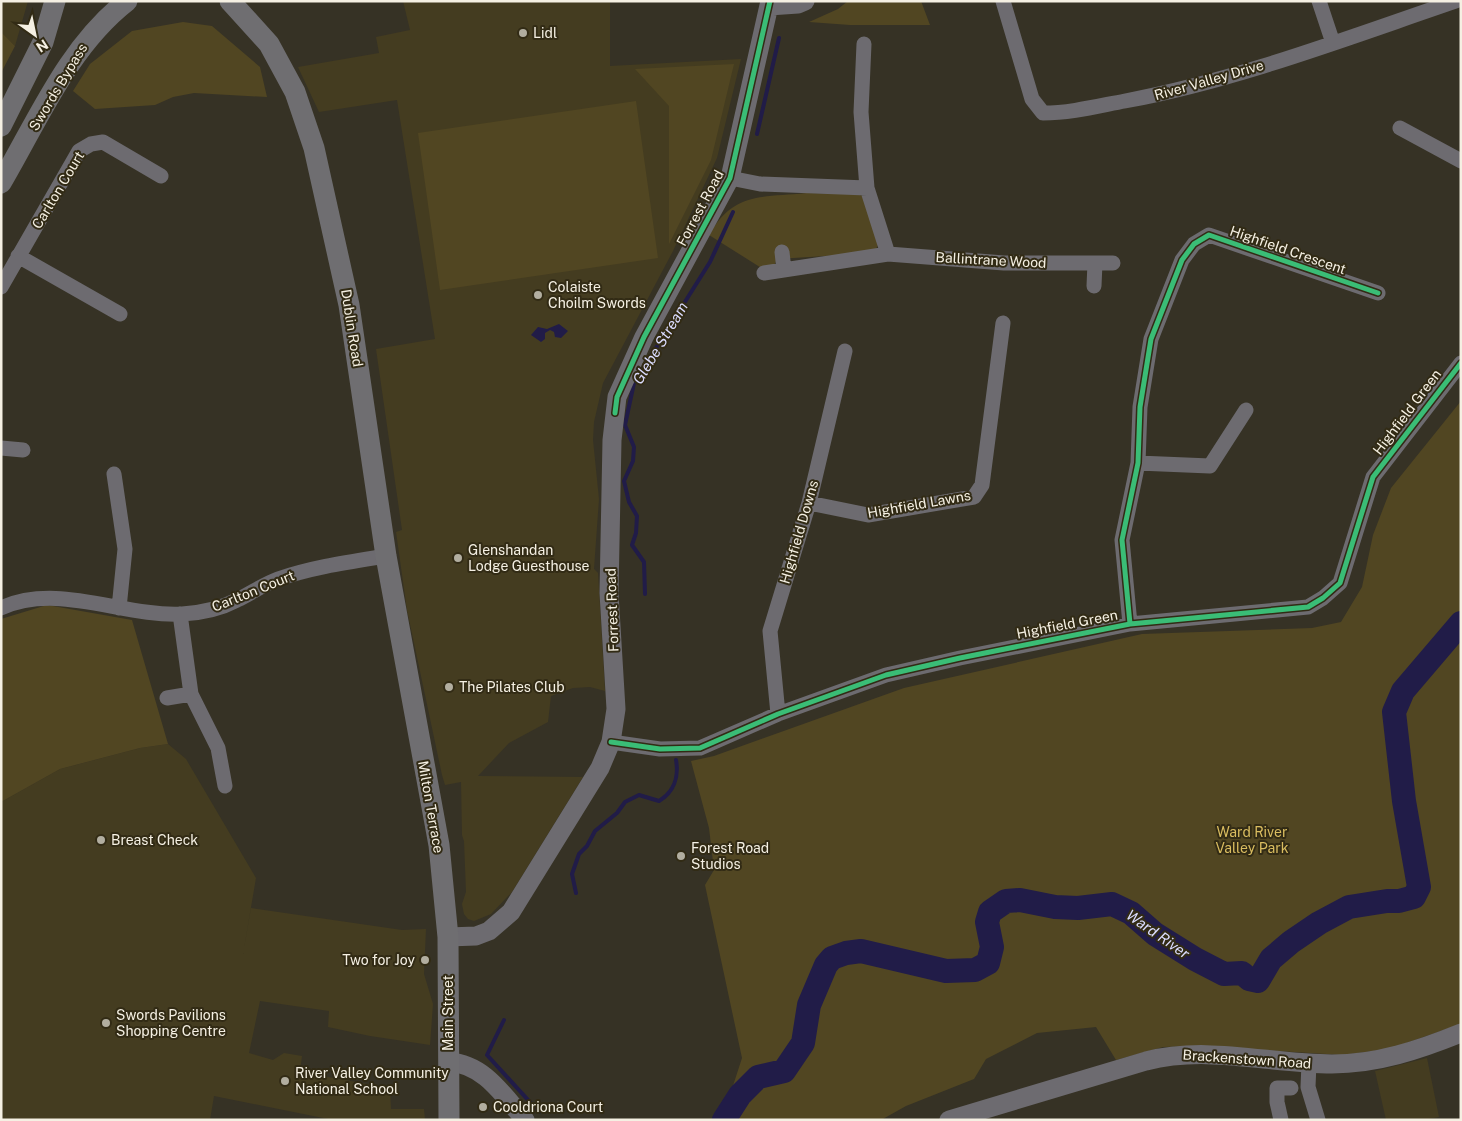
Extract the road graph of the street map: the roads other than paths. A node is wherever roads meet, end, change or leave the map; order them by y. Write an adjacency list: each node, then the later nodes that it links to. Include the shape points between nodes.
1 (55, 1): 11 (main road, Swords Bypass, via 44,42)
2 (127, 1): 16 (main road, Swords Bypass, via 102,22 78,52)
3 (230, 1): 38 (main road, Dublin Road, via 270,44 295,92 314,148 350,305)
4 (805, 1): 8 (street, via 798,4)
5 (1003, 1): 9 (street, River Valley Drive, via 1032,100 1043,113 1062,113 1176,92)
6 (1319, 1): 9 (street)
7 (1456, 1): 9 (street, River Valley Drive)
8 (769, 3): 15 (street, Forrest Road)
9 (1333, 43)
10 (864, 44): 17 (street, via 861,112)
11 (1, 126)
12 (1400, 128): 13 (street)
13 (1461, 161)
14 (161, 176): 20 (street, Carlton Court, via 103,142 84,147)
15 (730, 178): 17 (street, via 760,184); 47 (street, Forrest Road, via 644,337 617,397 612,440 609,593 616,709)
16 (1, 183)
17 (867, 188): 19 (street)
18 (782, 252): 23 (street)
19 (888, 254): 21 (street, Ballintrane Wood, via 1004,263); 23 (street, Ballintrane Wood)
20 (18, 256): 26 (street, Carlton Court); 28 (street)
21 (1095, 263): 22 (street, Ballintrane Wood); 25 (street)
22 (1113, 264)
23 (784, 270): 24 (street, Ballintrane Wood)
24 (764, 273)
25 (1094, 286)
26 (1, 287)
27 (1378, 293): 35 (street, Highfield Crescent, via 1209,235 1194,244 1182,260 1151,339 1140,407)
28 (120, 314)
29 (1003, 323): 37 (street, Highfield Lawns, via 982,485 974,497 868,515)
30 (846, 351): 37 (street, Highfield Downs)
31 (1461, 363): 42 (street, Highfield Green, via 1373,477 1340,583 1323,598 1308,607)
32 (1246, 410): 35 (street, via 1210,466)
33 (1, 448): 34 (street)
34 (23, 450)
35 (1138, 463): 42 (street, Highfield Crescent, via 1122,540)
36 (114, 474): 40 (street, via 125,549)
37 (809, 503): 46 (street, Highfield Downs, via 770,631)
38 (386, 556): 41 (street, Carlton Court, via 297,573 275,580 218,608); 43 (main road, Dublin Road)
39 (1, 608): 40 (street, Carlton Court, via 41,598)
40 (119, 608): 41 (street, Carlton Court)
41 (180, 614): 44 (street)
42 (1130, 624): 46 (street, Highfield Green, via 1011,646 886,675)
43 (407, 678): 49 (main road, Milton Terrace, via 435,819)
44 (191, 694): 45 (street); 48 (street, via 218,748)
45 (167, 698)
46 (778, 714): 47 (street, Highfield Green, via 700,748 660,749)
47 (610, 742): 49 (street, Forrest Road, via 600,768 510,912 489,931 476,936)
48 (226, 786)
49 (448, 937): 51 (main road, Main Street)
50 (1461, 1033): 52 (street, Brackenstown Road, via 1384,1059)
51 (449, 1062): 55 (main road, Main Street); 56 (street, via 463,1063 486,1076)
52 (1309, 1064): 54 (street, Brackenstown Road, via 1222,1055 1175,1054); 59 (street, via 1308,1087)
53 (1291, 1088): 58 (street, via 1277,1088)
54 (971, 1116): 57 (street, Brackenstown Road)
55 (449, 1120)
56 (525, 1120)
57 (949, 1120)
58 (1281, 1120)
59 (1318, 1120)

